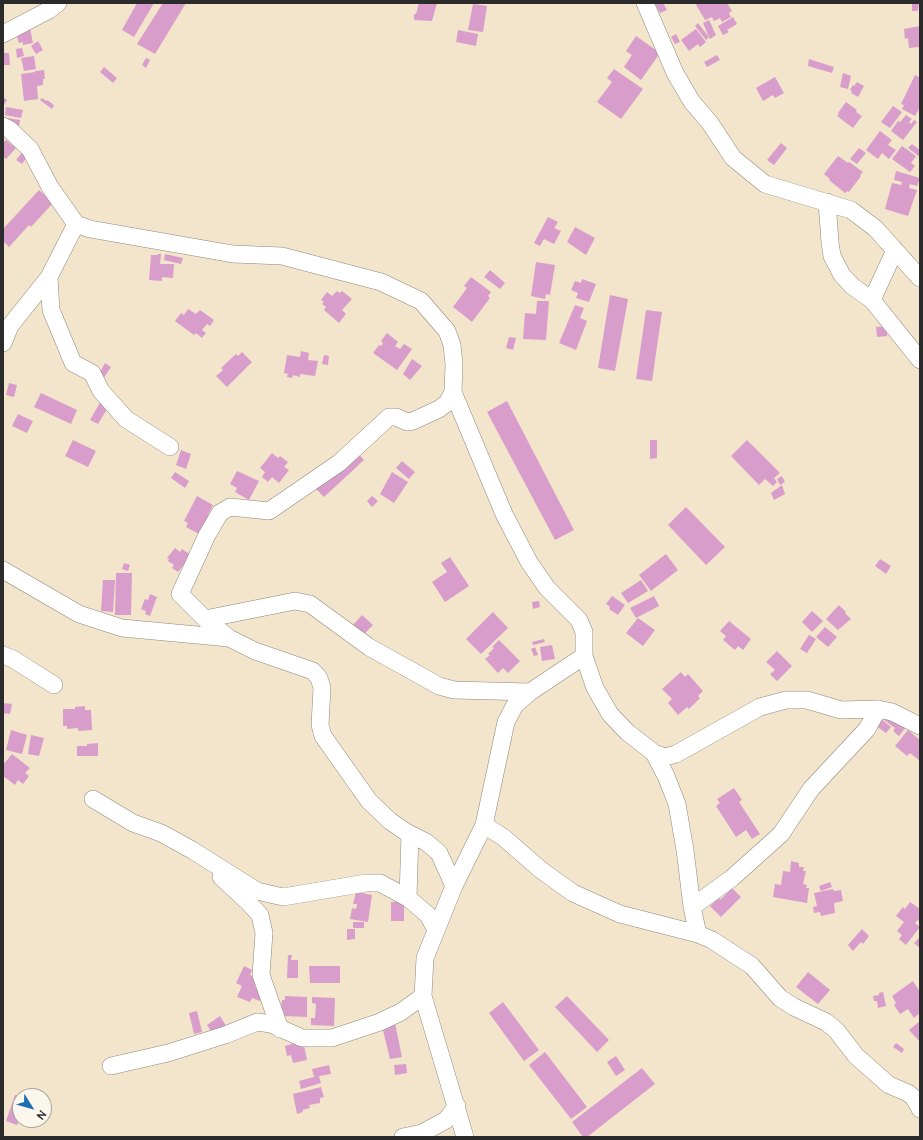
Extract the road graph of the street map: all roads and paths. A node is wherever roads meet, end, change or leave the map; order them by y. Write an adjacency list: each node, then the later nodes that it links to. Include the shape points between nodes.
1 (58, 3): 3 (street)
2 (645, 3): 5 (street, via 675,73 692,102 710,123 733,158 765,184)
3 (3, 34)
4 (3, 126): 6 (street, via 30,149 50,188)
5 (828, 202): 7 (street, via 851,210 875,228); 10 (street, via 832,256 842,275 852,286)
6 (76, 224): 8 (street); 13 (street, via 90,229 233,254 282,256 381,282 421,301 447,332 452,345 454,364)
7 (895, 250): 9 (street); 10 (street)
8 (49, 276): 11 (street, via 10,326); 14 (street, via 51,310 73,363 92,373 101,391 126,420)
9 (920, 278)
10 (872, 300): 12 (street)
11 (3, 349)
12 (920, 360)
13 (453, 392): 16 (street, via 447,403 439,409 413,421 389,417 339,463 269,512 230,507 220,513 180,594); 19 (street, via 504,514 529,562 547,588 579,620 584,632)
14 (170, 447)
15 (3, 570): 17 (street, via 79,614 122,628)
16 (205, 619): 17 (street); 21 (street, via 295,601 310,604 369,647 439,686 454,690)
17 (229, 638): 27 (street, via 255,651 313,671 319,678 322,688 320,725 323,736 369,801 390,821)
18 (3, 655): 20 (street)
19 (584, 656): 21 (street); 24 (street, via 595,688 610,714 627,732)
20 (54, 685)
21 (530, 692): 26 (street, via 515,706 506,722)
22 (878, 709): 23 (street, via 892,712); 24 (street, via 841,710 807,700 786,700 760,707 676,754 665,757); 31 (street, via 867,729 812,789 781,834 732,878)
23 (920, 726)
24 (654, 753): 31 (street, via 677,804)
25 (93, 799): 28 (street, via 133,823 161,833)
26 (484, 825): 29 (street); 33 (street, via 573,893 620,914)
27 (410, 834): 29 (street, via 426,842 439,853); 30 (street)
28 (192, 850): 30 (street, via 264,893 283,897 380,883); 35 (street, via 260,915 264,933 261,975)
29 (454, 886): 32 (street)
30 (408, 898): 32 (street, via 428,914)
31 (692, 907): 33 (street)
32 (436, 930): 34 (street, via 425,958)
33 (698, 934): 38 (street, via 752,966 780,998 826,1022 836,1030 856,1056 889,1085 908,1093)
34 (423, 996): 35 (street, via 401,1012 380,1022 332,1038 302,1038); 37 (street)
35 (280, 1029): 36 (street, via 271,1024 257,1022 168,1053)
36 (111, 1066)
37 (457, 1106): 39 (street, via 446,1120 422,1133); 40 (street)
38 (920, 1109)
39 (403, 1137)
40 (465, 1137)

